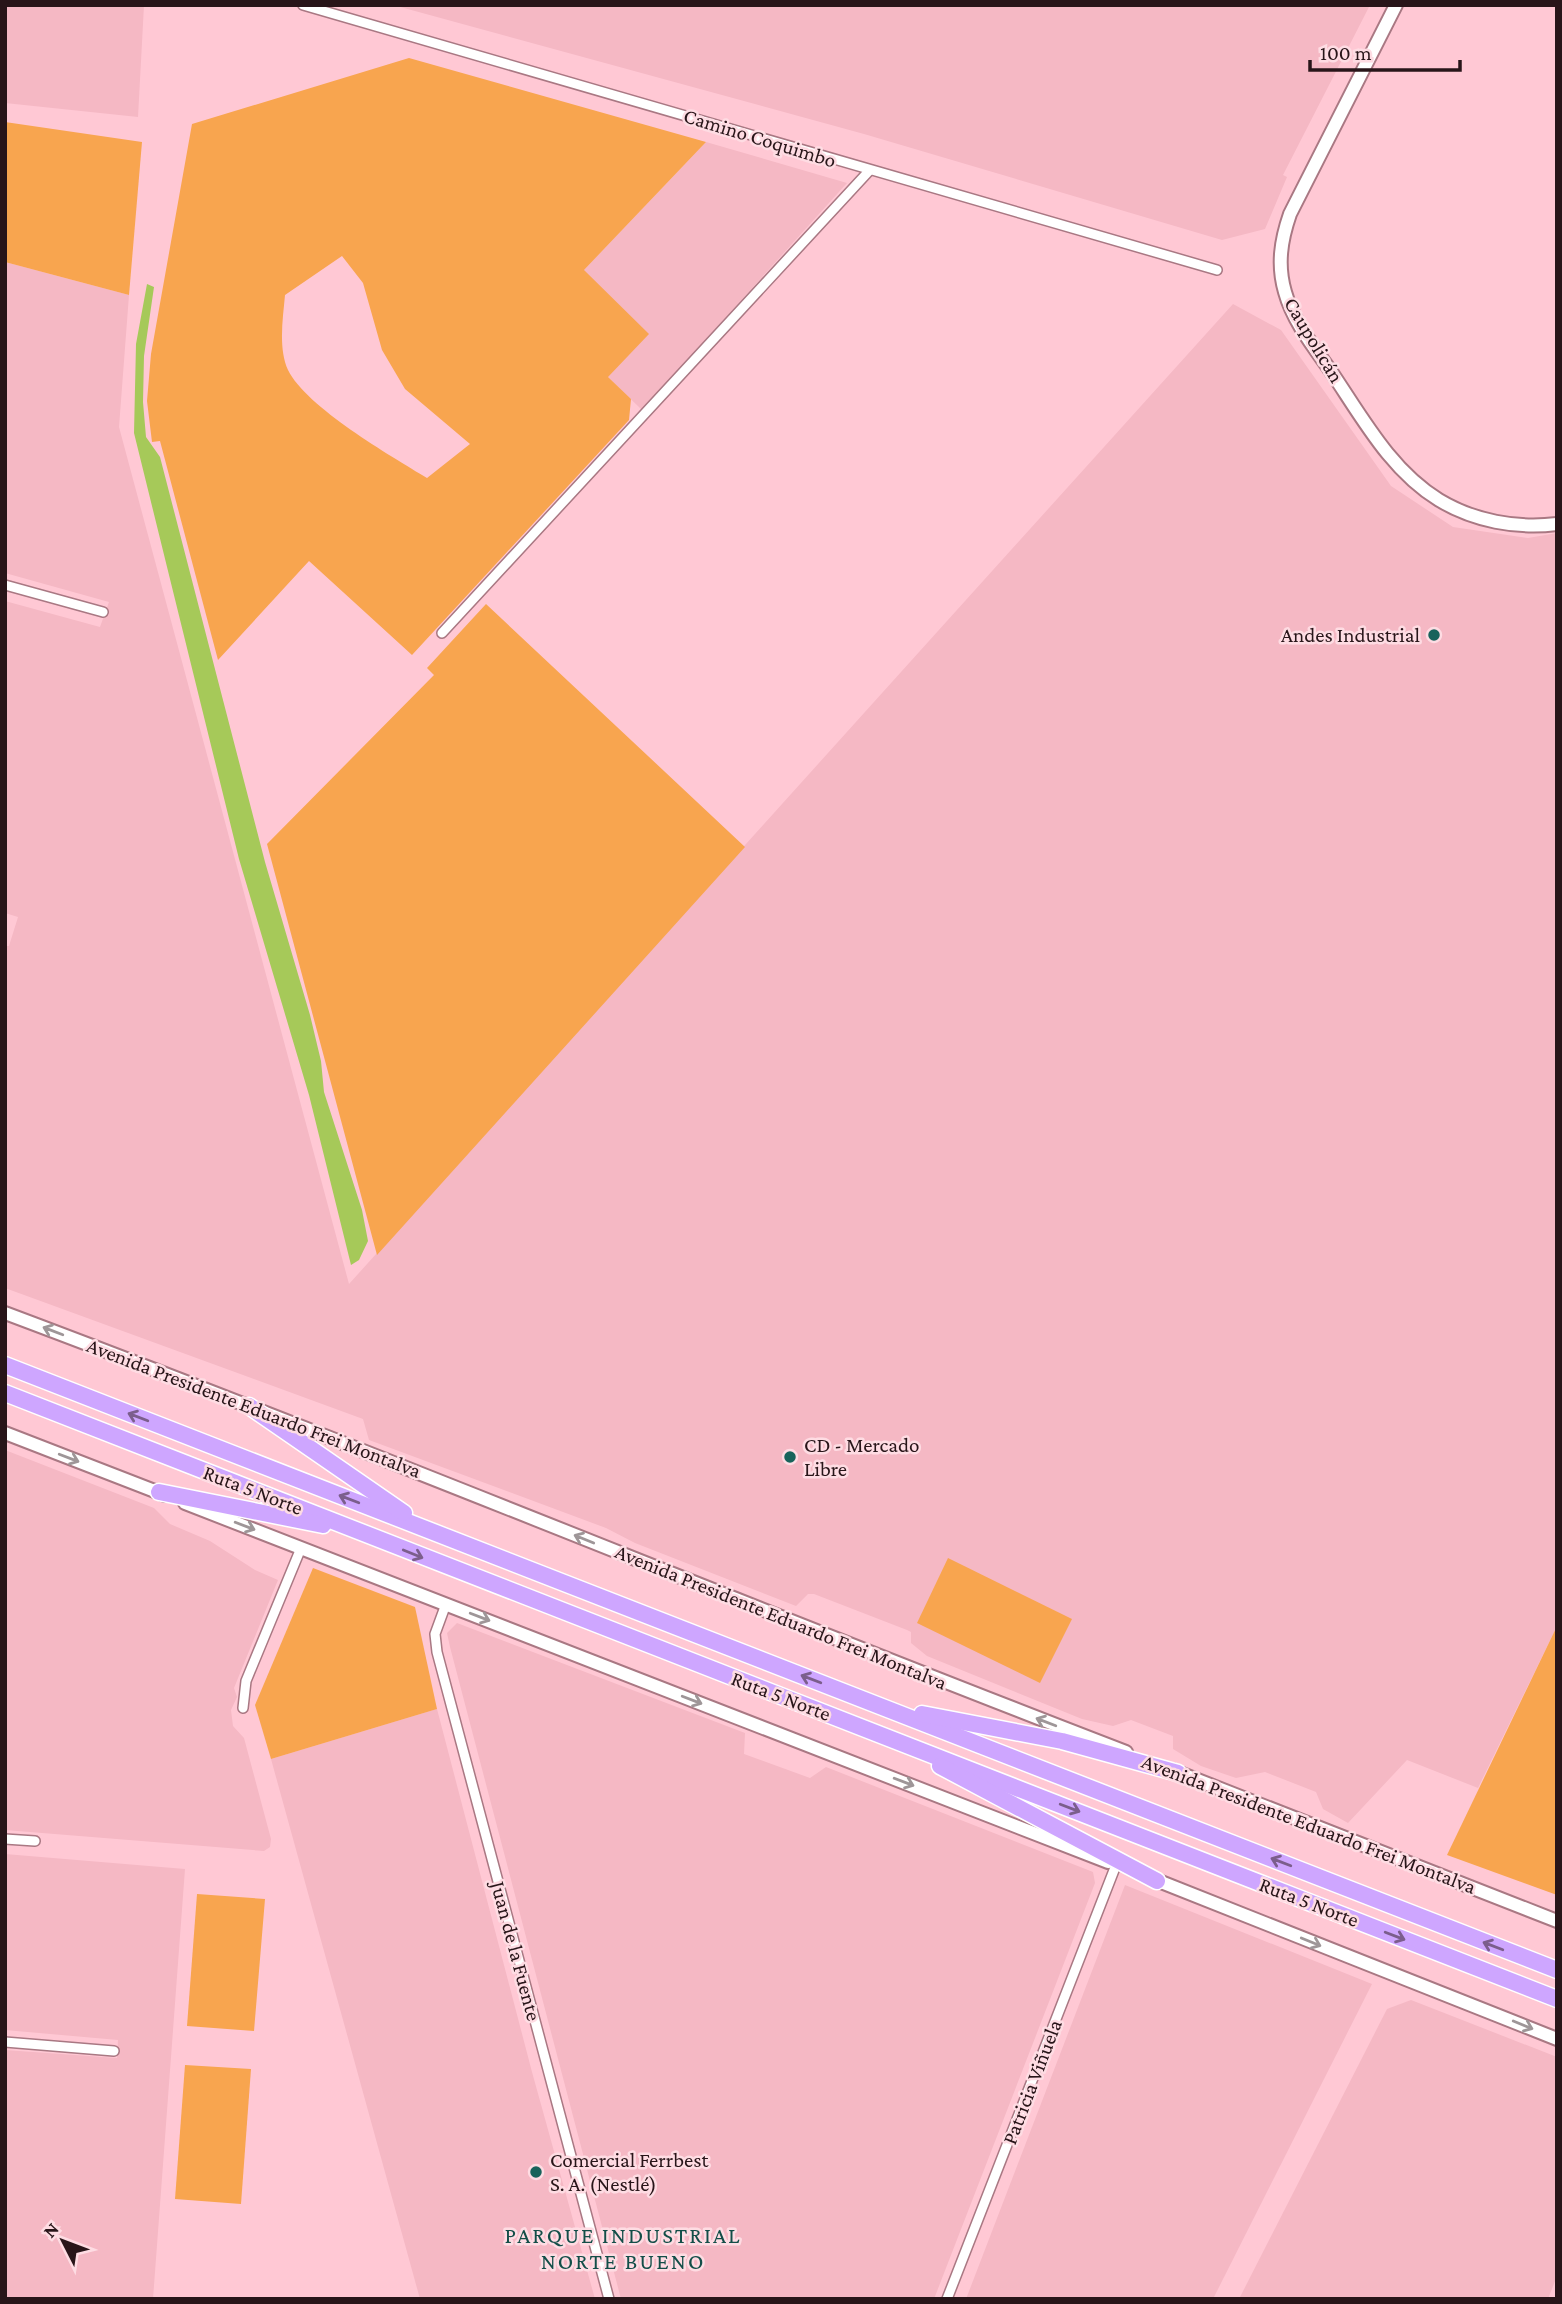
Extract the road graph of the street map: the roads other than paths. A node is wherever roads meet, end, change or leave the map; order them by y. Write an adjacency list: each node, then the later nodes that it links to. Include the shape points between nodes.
1 (303, 5): 3 (street, Camino Coquimbo)
2 (1396, 5): 5 (main road, Caupolicán, via 1290,214 1281,248 1284,291 1294,315 1335,378 1385,451 1413,481 1477,517 1516,525)
3 (869, 171): 4 (street, Camino Coquimbo); 8 (street)
4 (1217, 270)
5 (1557, 524)
6 (5, 585): 7 (street)
7 (103, 612)
8 (442, 632)
9 (5, 1313): 12 (main road, Avenida Presidente Eduardo Frei Montalva, one-way to 9)
10 (5, 1365): 16 (highway, Ruta 5 Norte, one-way to 10)
11 (5, 1393): 15 (highway, Ruta 5 Norte)
12 (249, 1406): 16 (highway); 22 (main road, Avenida Presidente Eduardo Frei Montalva, one-way to 12)
13 (5, 1433): 14 (main road, one-way to 14)
14 (159, 1492): 15 (highway); 17 (main road, one-way to 17)
15 (350, 1528): 21 (highway, Ruta 5 Norte, one-way to 21)
16 (436, 1533): 19 (highway, Ruta 5 Norte, one-way to 16)
17 (301, 1548): 18 (main road); 20 (street, via 246,1681)
18 (446, 1604): 25 (main road, one-way to 25); 33 (street, Juan de la Fuente, via 435,1634 437,1652)
19 (875, 1703): 22 (highway, via 1044,1737); 28 (highway, Ruta 5 Norte, one-way to 19)
20 (243, 1708)
21 (892, 1738): 26 (highway); 29 (highway, Ruta 5 Norte, one-way to 29)
22 (1178, 1773): 27 (main road, Avenida Presidente Eduardo Frei Montalva)
23 (5, 1839): 24 (street)
24 (35, 1841)
25 (1116, 1865): 26 (main road); 34 (street, Patricia Viñuela)
26 (1157, 1881): 30 (main road, one-way to 30)
27 (1557, 1921)
28 (1557, 1970)
29 (1557, 1999)
30 (1557, 2039)
31 (5, 2042): 32 (street)
32 (114, 2051)
33 (609, 2299)
34 (947, 2299)

